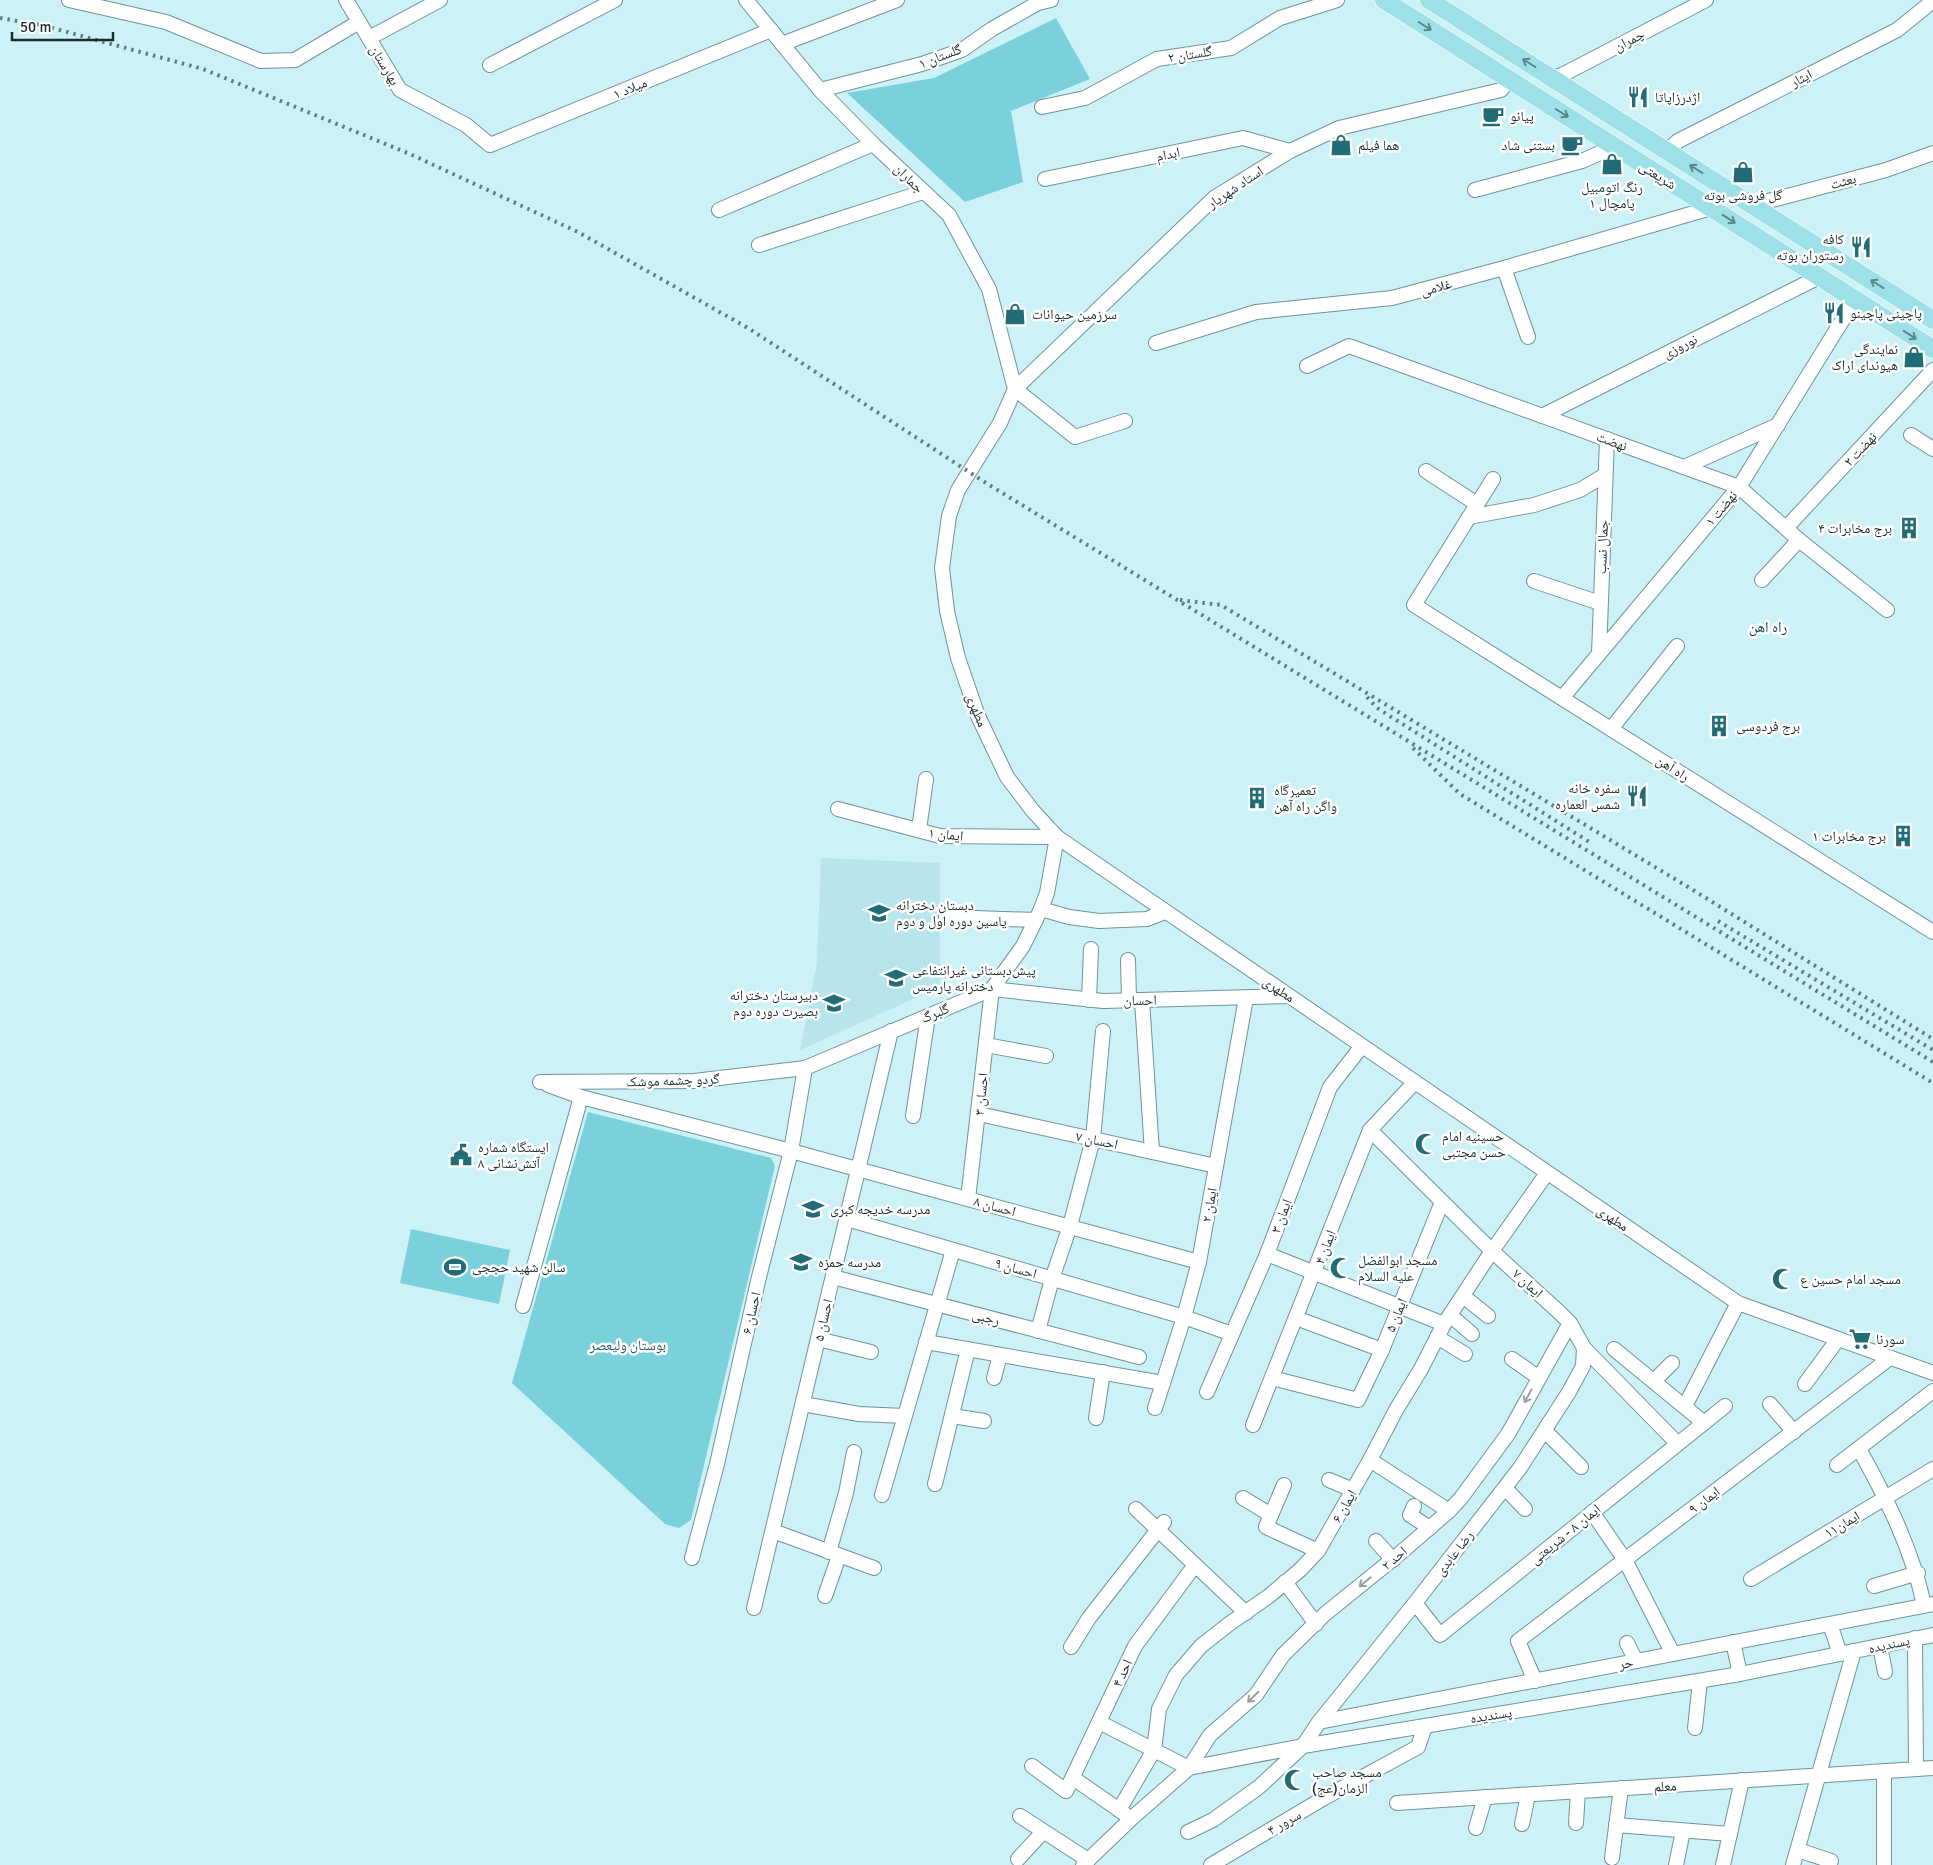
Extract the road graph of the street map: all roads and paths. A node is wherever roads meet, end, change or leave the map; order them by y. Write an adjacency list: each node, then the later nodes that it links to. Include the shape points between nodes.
1 (68, 0): 13 (street)
2 (346, 0): 14 (street, بهارستان)
3 (440, 0): 16 (street)
4 (615, 0): 18 (street)
5 (746, 0): 15 (street, جماران)
6 (897, 0): 17 (street)
7 (1051, 0): 21 (street, گلستان ۱, via 1038,3 962,50 922,64)
8 (1337, 0): 22 (street, گلستان ۲, via 1280,18 1230,48 1157,59 1084,98)
9 (1384, 0): 20 (main road, شریعتی, one-way to 20)
10 (1429, 0): 19 (main road, شریعتی, one-way to 10)
11 (1706, 0): 19 (street, چمران)
12 (1933, 1): 27 (street, ایثار, via 1898,30 1678,141)
13 (107, 5): 14 (street, via 166,22 261,61 295,60)
14 (359, 22): 16 (street, بهارستان)
15 (771, 30): 17 (street, جماران); 25 (street, میلاد ۱)
16 (369, 38): 25 (street, بهارستان, via 400,90 466,125)
17 (782, 44): 21 (street, جماران)
18 (490, 65)
19 (1552, 78): 27 (main road, شریعتی)
20 (1509, 80): 24 (main road, شریعتی, one-way to 24); 26 (street, استاد شهریار, via 1501,90 1338,128)
21 (820, 90): 23 (street, جماران)
22 (1042, 107)
23 (872, 144): 31 (street, جماران); 34 (street)
24 (1611, 144): 30 (street, via 1600,153 1582,160); 33 (main road, شریعتی)
25 (490, 145)
26 (1290, 151): 29 (street, ابدام, via 1243,138); 45 (street, استاد شهریار, via 1214,198)
27 (1667, 151): 32 (main road, شریعتی, one-way to 27)
28 (1933, 153): 32 (street, بعثت, via 1886,170)
29 (1045, 179)
30 (1476, 190)
31 (923, 192): 35 (street); 45 (street, جماران, via 948,215 988,289)
32 (1753, 206): 39 (main road, شریعتی, one-way to 32)
33 (1711, 208): 36 (street, غلامی); 37 (main road, شریعتی, one-way to 37)
34 (719, 210)
35 (759, 245)
36 (1504, 268): 40 (street); 41 (street, غلامی, via 1392,298 1256,312)
37 (1819, 277): 38 (main road, شریعتی); 46 (street, نوروزی)
38 (1855, 300): 42 (main road, شریعتی, one-way to 42); 48 (street, نهضت ۱)
39 (1933, 320)
40 (1528, 338)
41 (1156, 343)
42 (1933, 349)
43 (1307, 366): 46 (street, نهضت, via 1349,346)
44 (1933, 370): 59 (street, نهضت ۲)
45 (1015, 389): 47 (street, via 1075,437); 72 (street, مطهری, via 1000,423 958,490 949,516 942,568 958,658 978,716 1008,777)
46 (1542, 416): 50 (street, نهضت)
47 (1125, 421)
48 (1778, 425): 52 (street); 56 (street, نهضت ۱)
49 (1911, 435): 51 (street)
50 (1607, 439): 52 (street, نهضت); 54 (street, جمال نسب)
51 (1933, 448)
52 (1684, 468): 56 (street, نهضت)
53 (1426, 471): 57 (street)
54 (1605, 475): 58 (street, via 1580,490 1534,506); 63 (street, جمال نسب)
55 (1492, 479): 57 (street)
56 (1739, 487): 59 (street, نهضت); 66 (street, نهضت ۱)
57 (1477, 504): 58 (street)
58 (1469, 516): 67 (street, راه آهن, via 1414,605)
59 (1786, 528): 60 (street, نهضت)
60 (1799, 540): 61 (street); 64 (street, نهضت)
61 (1762, 580)
62 (1534, 581): 63 (street)
63 (1600, 603): 66 (street, جمال نسب)
64 (1887, 610)
65 (1677, 646): 68 (street)
66 (1599, 654): 67 (street, نهضت ۱)
67 (1562, 698): 68 (street, راه آهن)
68 (1611, 729): 76 (street, راه آهن)
69 (926, 779): 71 (street)
70 (838, 809): 71 (street, ایمان ۱)
71 (919, 830): 72 (street, ایمان ۱, via 940,836)
72 (1057, 837): 73 (street, مطهری); 74 (street, via 1048,893)
73 (1165, 912): 74 (street, via 1147,919 1099,921); 80 (street, مطهری)
74 (1038, 915): 75 (street); 79 (street, via 1023,946)
75 (946, 917)
76 (1933, 932)
77 (1091, 948): 82 (street)
78 (1128, 960): 83 (street)
79 (992, 989): 82 (street, احسان); 84 (street, گلبرگ); 87 (street, احسان ۳)
80 (1289, 996): 81 (street, احسان); 88 (street, مطهری)
81 (1246, 998): 83 (street, احسان); 100 (street, ایمان ۲)
82 (1089, 1000): 83 (street, احسان)
83 (1135, 1000): 99 (street)
84 (928, 1016): 85 (street, گلبرگ); 95 (street)
85 (891, 1031): 90 (street, گلبرگ); 101 (street, احسان ۵)
86 (1102, 1031): 97 (street)
87 (986, 1045): 89 (street); 94 (street, احسان ۳)
88 (1362, 1046): 92 (street, مطهری); 109 (street, ایمان ۳, via 1330,1088)
89 (1046, 1056)
90 (805, 1068): 91 (street, گردو چشمه موشک, via 694,1081); 98 (street, احسان ۶)
91 (540, 1082): 93 (street, احسان ۸)
92 (1415, 1082): 96 (street, ایمان ۴); 102 (street, مطهری)
93 (581, 1097): 98 (street, احسان ۸); 117 (street)
94 (979, 1114): 97 (street, احسان ۷); 103 (street, احسان ۳)
95 (913, 1116)
96 (1370, 1130): 104 (street, ایمان ۷); 111 (street, ایمان ۴)
97 (1093, 1139): 99 (street, احسان ۷); 106 (street)
98 (792, 1151): 101 (street, احسان ۸); 192 (street, احسان ۶)
99 (1152, 1152): 100 (street, احسان ۷)
100 (1216, 1166): 110 (street, ایمان ۲)
101 (858, 1169): 103 (street, احسان ۸); 105 (street, احسان ۵)
102 (1547, 1173): 108 (street, ایمان ۶); 115 (street, مطهری)
103 (968, 1199): 106 (street, احسان ۸)
104 (1442, 1202): 108 (street, ایمان ۷); 118 (street, ایمان ۵)
105 (847, 1219): 107 (street, احسان ۹); 112 (street, احسان ۵)
106 (1070, 1226): 110 (street, احسان ۸); 113 (street)
107 (953, 1250): 113 (street, احسان ۹); 116 (street)
108 (1492, 1250): 114 (street, ایمان ۶); 123 (street, ایمان ۷)
109 (1267, 1254): 111 (street); 125 (street, ایمان ۳)
110 (1199, 1262): 120 (street, ایمان ۲)
111 (1314, 1273): 118 (street); 121 (street, ایمان ۴)
112 (833, 1277): 116 (street, رجبی); 128 (street, احسان ۵)
113 (1052, 1279): 120 (street, احسان ۹); 124 (street)
114 (1463, 1296): 119 (street); 122 (street, ایمان ۶)
115 (1738, 1303): 129 (street, مطهری); 154 (street)
116 (937, 1304): 124 (street, رجبی); 130 (street)
117 (523, 1306)
118 (1400, 1307): 122 (street); 134 (street, ایمان ۵)
119 (1488, 1316)
120 (1184, 1317): 125 (street, احسان ۹); 148 (street, ایمان ۲)
121 (1296, 1318): 134 (street); 146 (street, ایمان ۴)
122 (1447, 1319): 126 (street); 127 (street, ایمان ۶)
123 (1570, 1323): 131 (street, ایمان ۷); 144 (street, احد ۲)
124 (1038, 1331): 138 (street, رجبی)
125 (1232, 1334): 151 (street, ایمان ۳)
126 (1472, 1334)
127 (1437, 1337): 136 (street); 168 (street, ایمان ۶)
128 (818, 1339): 135 (street); 152 (street, احسان ۵)
129 (1838, 1339): 139 (street, مطهری); 149 (street)
130 (926, 1342): 133 (street); 157 (street)
131 (1584, 1348): 163 (street, رضا عابدی, via 1582,1366); 165 (street, ایمان ۷)
132 (1614, 1349): 147 (street)
133 (968, 1350): 137 (street); 158 (street)
134 (1382, 1350): 146 (street, ایمان ۵, via 1358,1400)
135 (871, 1352)
136 (1465, 1354)
137 (1000, 1355): 142 (street); 145 (street)
138 (1139, 1357)
139 (1890, 1358): 143 (street, مطهری); 164 (street, ایمان ۹)
140 (1512, 1359): 144 (street)
141 (1672, 1363): 147 (street)
142 (1103, 1372): 148 (street); 159 (street)
143 (1933, 1373)
144 (1538, 1377): 183 (street, احد ۲, one-way to 183, via 1508,1434)
145 (994, 1378)
146 (1272, 1378): 162 (street, ایمان ۴)
147 (1654, 1381): 154 (street)
148 (1163, 1382): 156 (street, ایمان ۲)
149 (1805, 1384)
150 (1933, 1390): 166 (street)
151 (1207, 1392)
152 (803, 1404): 157 (street, via 859,1414); 188 (street, احسان ۵)
153 (1770, 1404): 164 (street)
154 (1685, 1406): 161 (street)
155 (1725, 1406): 161 (street, ایمان ۸ - شریعتی)
156 (1155, 1408)
157 (904, 1416): 177 (street)
158 (952, 1416): 160 (street); 173 (street)
159 (1096, 1418)
160 (984, 1421)
161 (1703, 1422): 165 (street, ایمان ۸ - شریعتی)
162 (1253, 1425)
163 (1544, 1431): 170 (street); 175 (street, رضا عابدی)
164 (1794, 1432): 194 (street, ایمان ۹)
165 (1677, 1443): 184 (street, ایمان ۸ - شریعتی)
166 (1859, 1449): 169 (street); 178 (street)
167 (854, 1452): 191 (street)
168 (1370, 1460): 176 (street, ایمان ۶); 183 (street)
169 (1837, 1465)
170 (1581, 1467)
171 (1933, 1469): 178 (street, ایمان۱۱)
172 (1329, 1480): 176 (street)
173 (935, 1484)
174 (1284, 1485): 185 (street)
175 (1505, 1488): 182 (street); 202 (street, رضا عابدی)
176 (1353, 1490): 190 (street, ایمان ۶)
177 (882, 1494)
178 (1886, 1497): 197 (street); 198 (street, ایمان۱۱)
179 (1243, 1498): 185 (street)
180 (1414, 1506): 187 (street, via 1410,1514)
181 (1136, 1509): 186 (street)
182 (1525, 1509)
183 (1449, 1511): 187 (street, احد ۲)
184 (1592, 1512): 194 (street); 202 (street, ایمان ۸ - شریعتی, via 1440,1635)
185 (1271, 1516): 190 (street, via 1266,1527)
186 (1161, 1527): 195 (street); 213 (street, via 1089,1618)
187 (1430, 1528): 193 (street, احد ۲)
188 (773, 1531): 191 (street); 204 (street, احسان ۵)
189 (1376, 1541): 193 (street)
190 (1318, 1551): 199 (street, ایمان ۶)
191 (834, 1554): 196 (street); 201 (street)
192 (692, 1558)
193 (1393, 1560): 206 (street, احد ۲, one-way to 206)
194 (1625, 1560): 215 (street); 220 (street, ایمان ۹, via 1518,1641)
195 (1195, 1565): 205 (street); 222 (street, احد ۴, via 1135,1646)
196 (874, 1568)
197 (1918, 1574): 200 (street); 203 (street)
198 (1751, 1579)
199 (1285, 1582): 205 (street, ایمان ۶); 206 (street)
200 (1874, 1586)
201 (825, 1596)
202 (1415, 1603): 223 (street, رضا عابدی)
203 (1929, 1605): 207 (street, حر)
204 (754, 1608)
205 (1246, 1613): 227 (street, ایمان ۶, via 1201,1646 1176,1675 1159,1709)
206 (1316, 1624): 229 (street, احد ۲, one-way to 229, via 1282,1655 1256,1695 1210,1735)
207 (1830, 1624): 210 (street, حر); 216 (street)
208 (1933, 1635): 209 (street, پسندیده)
209 (1916, 1638): 212 (street, پسندیده); 231 (street)
210 (1733, 1642): 215 (street, حر); 219 (street)
211 (1627, 1643): 217 (street)
212 (1880, 1646): 214 (street, پسندیده); 218 (street)
213 (1072, 1648)
214 (1854, 1651): 216 (street, پسندیده); 233 (street)
215 (1673, 1654): 217 (street, حر)
216 (1840, 1654): 219 (street, پسندیده)
217 (1636, 1661): 220 (street, حر)
218 (1885, 1672)
219 (1740, 1674): 221 (street, پسندیده)
220 (1535, 1680): 223 (street, حر)
221 (1700, 1681): 224 (street, پسندیده); 225 (street)
222 (1099, 1722): 227 (street); 234 (street, احد ۴)
223 (1319, 1722): 226 (street, رضا عابدی)
224 (1425, 1726): 226 (street, پسندیده); 257 (street, سرور ۴, via 1418,1747)
225 (1695, 1728)
226 (1303, 1746): 229 (street, پسندیده); 250 (street, رضا عابدی, via 1259,1787 1213,1820)
227 (1154, 1750): 229 (street); 241 (street, ایمان ۶)
228 (1032, 1766): 234 (street, احد ۴, via 1066,1791)
229 (1189, 1768): 243 (street)
230 (1933, 1768): 231 (street, معلم)
231 (1916, 1769): 232 (street, معلم)
232 (1884, 1771): 233 (street, معلم); 261 (street)
233 (1820, 1775): 235 (street, معلم); 252 (street)
234 (1073, 1778): 241 (street)
235 (1742, 1780): 236 (street, معلم); 251 (street)
236 (1621, 1788): 237 (street, معلم); 246 (street)
237 (1578, 1791): 238 (street, معلم); 244 (street)
238 (1528, 1795): 239 (street, معلم); 245 (street)
239 (1485, 1798): 240 (street, معلم); 247 (street)
240 (1397, 1803)
241 (1119, 1810): 243 (street)
242 (1020, 1816): 249 (street)
243 (1132, 1818): 256 (street)
244 (1576, 1823)
245 (1522, 1824)
246 (1616, 1825): 248 (street); 253 (street)
247 (1476, 1828)
248 (1683, 1831): 251 (street); 258 (street)
249 (1043, 1832): 254 (street); 256 (street)
250 (1188, 1832)
251 (1730, 1834): 259 (street)
252 (1798, 1850): 255 (street); 260 (street)
253 (1612, 1858)
254 (1018, 1859)
255 (1831, 1861)
256 (1086, 1862)
257 (1211, 1865)
258 (1676, 1865)
259 (1723, 1865)
260 (1793, 1865)
261 (1884, 1865)

